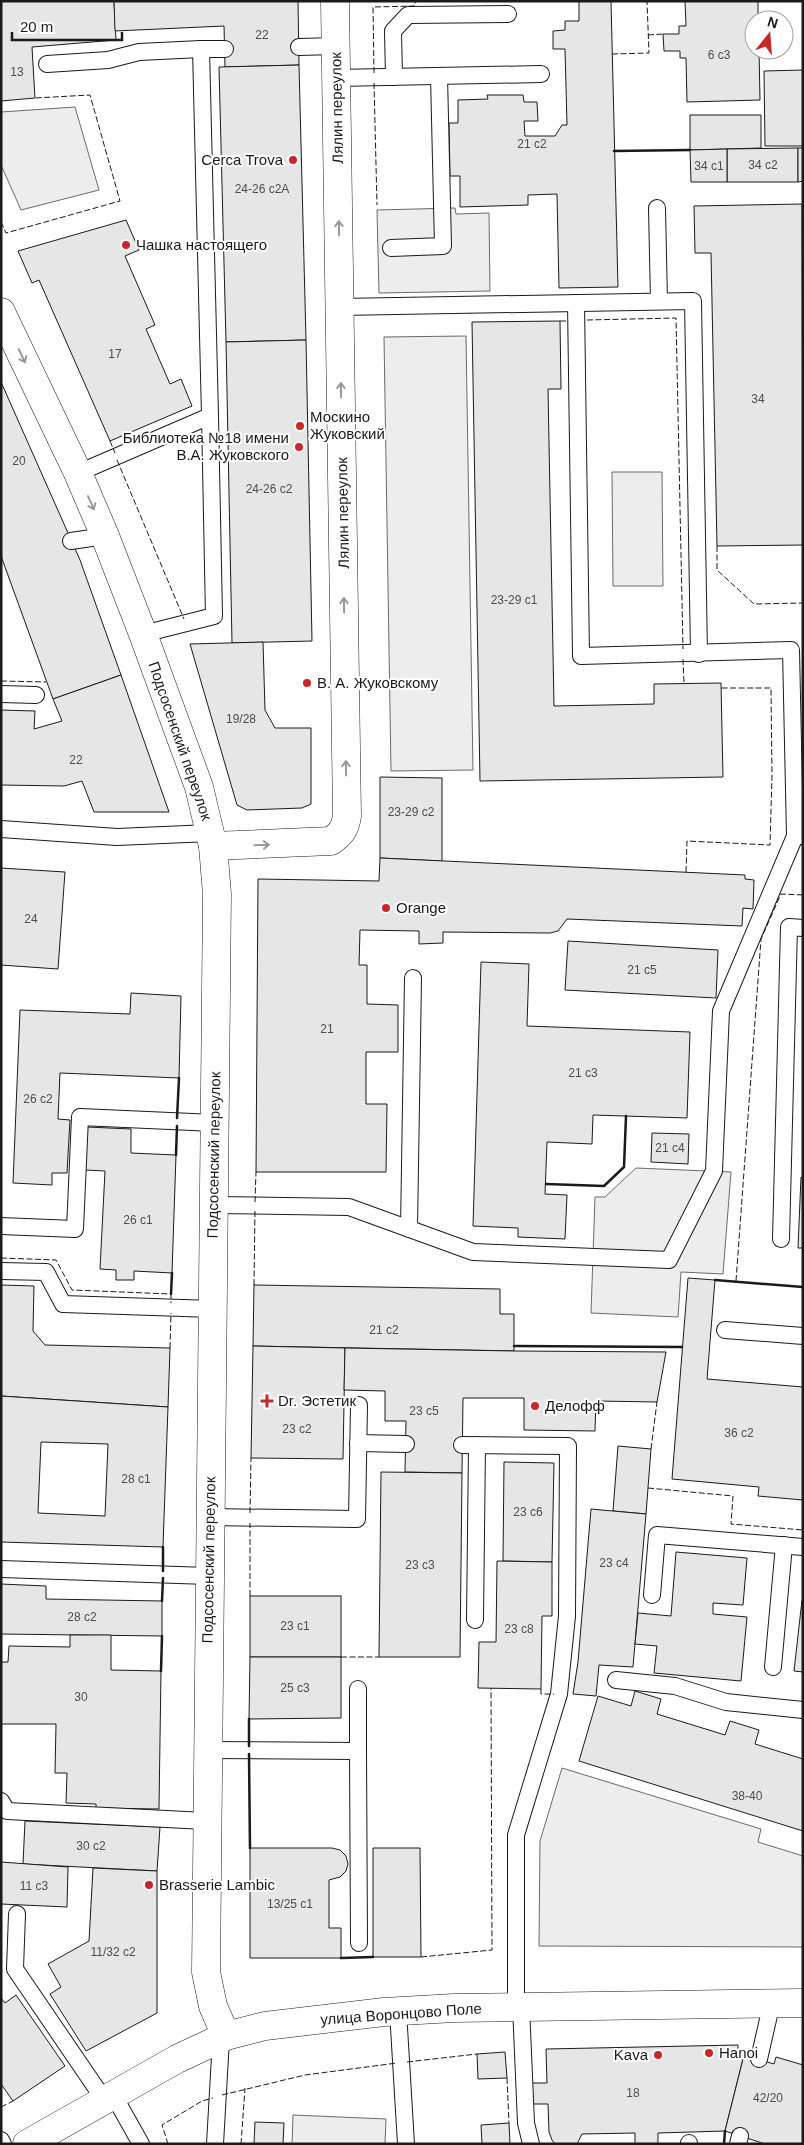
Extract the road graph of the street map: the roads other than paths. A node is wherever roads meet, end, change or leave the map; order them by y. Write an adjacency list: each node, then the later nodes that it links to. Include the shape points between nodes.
1 (335, 1): 3 (street, Лялин переулок)
2 (508, 14): 10 (lane, via 408,15 394,31)
3 (336, 46): 4 (lane); 11 (street, Лялин переулок)
4 (299, 47)
5 (201, 49): 6 (lane); 7 (lane, via 139,52 108,60); 18 (lane)
6 (225, 49)
7 (47, 64)
8 (541, 74): 9 (lane)
9 (439, 76): 10 (lane); 13 (lane, via 443,246)
10 (394, 77): 11 (lane)
11 (336, 78): 16 (street, Лялин переулок, one-way to 11)
12 (657, 208): 14 (lane)
13 (390, 248)
14 (659, 301): 15 (lane); 23 (lane, via 693,300)
15 (576, 303): 16 (lane); 23 (lane, via 581,656)
16 (340, 308): 28 (street, Лялин переулок, one-way to 16, via 326,842 345,827)
17 (1, 312): 19 (street, Подсосенский переулок, one-way to 19)
18 (210, 416): 19 (lane); 22 (lane, via 214,616)
19 (78, 473): 20 (street, Подсосенский переулок, one-way to 20)
20 (105, 536): 21 (lane); 22 (street, Подсосенский переулок)
21 (71, 541)
22 (143, 634): 28 (street, Подсосенский переулок, via 199,787)
23 (700, 654): 27 (lane, via 791,650)
24 (1, 694): 25 (lane)
25 (36, 695)
26 (1, 829): 28 (lane)
27 (799, 836): 34 (lane, via 721,1011 714,1171 669,1260 474,1252)
28 (212, 840): 31 (street, Подсосенский переулок, via 217,894)
29 (803, 928): 35 (lane, via 789,928)
30 (413, 978): 34 (lane)
31 (215, 1124): 32 (street, Подсосенский переулок); 33 (lane, via 80,1117 75,1229)
32 (214, 1205): 34 (lane, via 349,1207); 37 (street, Подсосенский переулок)
33 (1, 1226)
34 (409, 1229)
35 (781, 1240)
36 (1, 1270): 37 (lane, via 46,1272 63,1304)
37 (212, 1309): 43 (street, Подсосенский переулок)
38 (725, 1330): 39 (lane)
39 (803, 1336)
40 (359, 1405): 41 (lane)
41 (358, 1444): 42 (lane); 43 (lane, via 357,1519)
42 (406, 1444)
43 (209, 1517): 47 (street, Подсосенский переулок)
44 (784, 1545): 45 (lane); 48 (lane, via 657,1535); 50 (lane)
45 (803, 1546)
46 (1, 1569): 47 (lane)
47 (208, 1576): 54 (street, Подсосенский переулок)
48 (652, 1595)
49 (476, 1620): 62 (lane, via 470,1445 568,1446 566,1616 558,1694 516,1835)
50 (773, 1667)
51 (616, 1680): 53 (lane, via 674,1686 726,1702)
52 (358, 1689): 55 (lane)
53 (803, 1710)
54 (207, 1750): 55 (lane); 57 (street, Подсосенский переулок)
55 (358, 1750): 59 (lane)
56 (1, 1801): 57 (lane, via 6,1811)
57 (206, 1821): 64 (street, Подсосенский переулок, via 206,1972)
58 (17, 1914): 66 (lane, via 15,1969)
59 (359, 1943)
60 (772, 2002): 61 (street, улица Воронцово Поле); 62 (street, улица Воронцово Поле); 65 (lane)
61 (803, 2003)
62 (518, 2006): 63 (street, улица Воронцово Поле); 71 (lane, via 526,2123)
63 (398, 2011): 64 (street, улица Воронцово Поле, via 265,2026); 70 (lane)
64 (224, 2038): 66 (street, улица Воронцово Поле, via 177,2059); 69 (lane)
65 (758, 2059)
66 (109, 2098): 67 (street, улица Воронцово Поле); 68 (lane)
67 (27, 2144)
68 (141, 2144)
69 (215, 2144)
70 (406, 2144)
71 (531, 2144)

